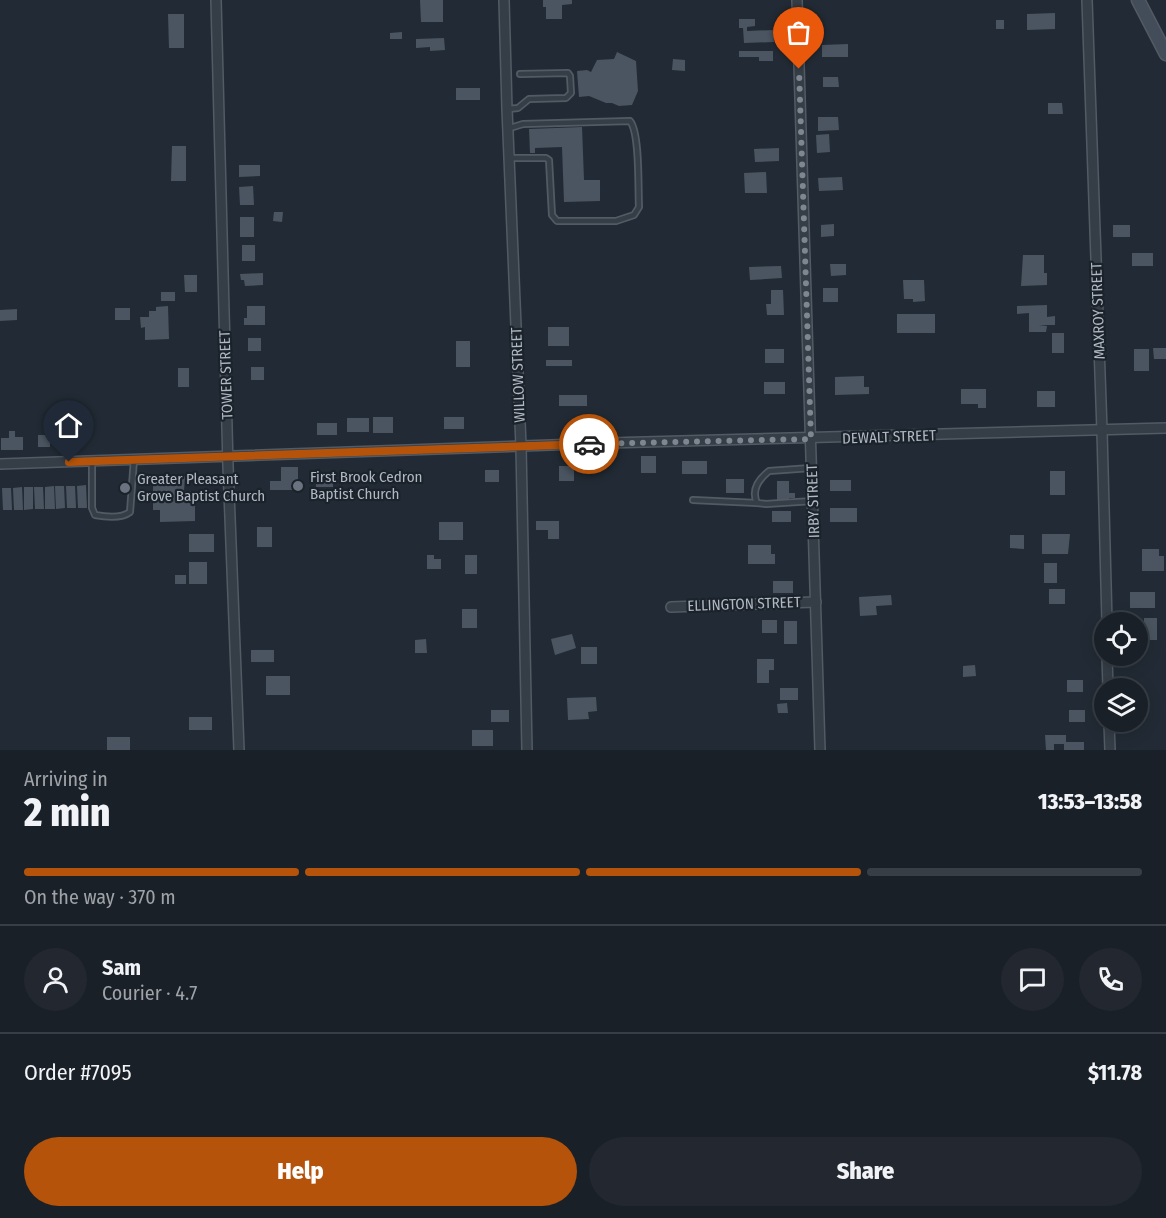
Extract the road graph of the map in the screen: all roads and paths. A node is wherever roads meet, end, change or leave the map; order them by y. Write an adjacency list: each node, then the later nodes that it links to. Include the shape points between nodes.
1 (216, 0): 15 (street, TOWER STREET)
2 (504, 0): 8 (street, WILLOW STREET)
3 (797, 0): 13 (street, IRBY STREET)
4 (1087, 0): 12 (street, MAXROY STREET)
5 (1138, 0): 6 (main road)
6 (1166, 54)
7 (520, 74): 8 (lane, via 568,73 571,93 566,98 529,99 518,108)
8 (507, 109): 9 (street, WILLOW STREET)
9 (507, 129): 10 (street, WILLOW STREET); 10 (lane, via 523,124 630,121 634,126 639,207 634,215 616,221 557,221 552,215 549,160)
10 (509, 158): 14 (street, WILLOW STREET)
11 (1166, 428): 12 (street, DEWALT STREET)
12 (1102, 430): 13 (street, DEWALT STREET); 25 (street, MAXROY STREET)
13 (811, 439): 14 (street, DEWALT STREET); 19 (street, IRBY STREET)
14 (521, 446): 15 (street, DEWALT STREET); 28 (street, WILLOW STREET)
15 (228, 456): 16 (street, DEWALT STREET); 27 (street, TOWER STREET)
16 (134, 459): 17 (street, DEWALT STREET); 17 (lane, via 130,512 126,516 107,517 95,515 92,508)
17 (92, 461): 18 (street, DEWALT STREET)
18 (0, 464)
19 (812, 468): 21 (street, IRBY STREET); 22 (lane, via 769,471 762,476 754,494)
20 (693, 500): 22 (lane)
21 (813, 501): 22 (lane); 23 (street, IRBY STREET)
22 (757, 503)
23 (816, 602): 24 (street, ELLINGTON STREET); 29 (street, IRBY STREET)
24 (671, 607)
25 (1107, 612)
26 (1109, 732): 30 (street)
27 (239, 750)
28 (527, 750)
29 (820, 750)
30 (1110, 750)

